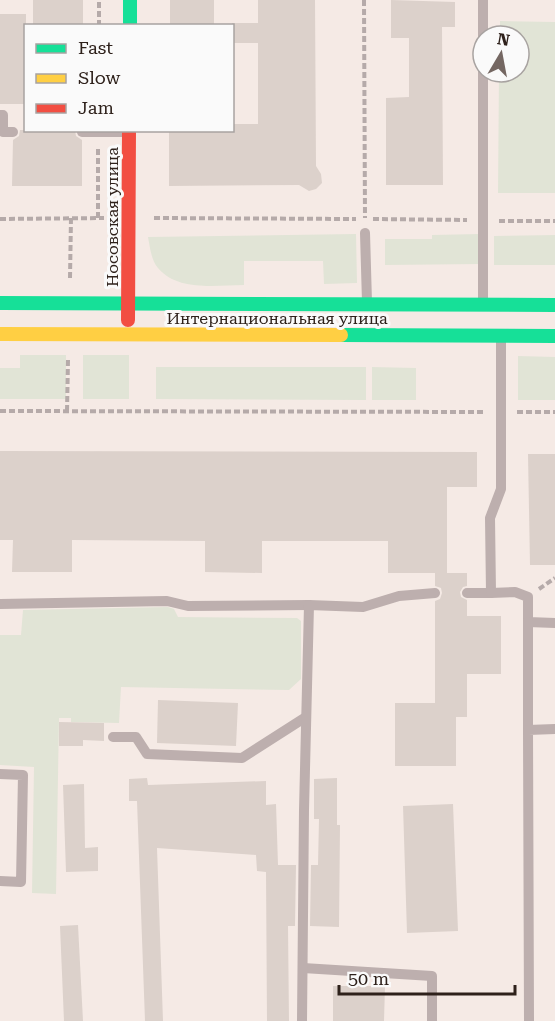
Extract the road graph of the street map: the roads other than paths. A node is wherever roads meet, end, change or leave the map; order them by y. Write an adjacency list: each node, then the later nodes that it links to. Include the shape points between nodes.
1 (130, 0): 3 (main road)
2 (483, 0): 4 (lane)
3 (130, 24)
4 (483, 24)
5 (483, 84): 13 (lane)
6 (0, 115): 7 (lane, via 3,132)
7 (13, 132)
8 (129, 132): 11 (main road, Носовская улица)
9 (365, 234): 12 (lane)
10 (0, 303): 11 (main road, Интернациональная улица)
11 (128, 303): 12 (main road, Интернациональная улица); 16 (main road, Носовская улица)
12 (367, 304): 13 (main road, Интернациональная улица)
13 (483, 305): 14 (main road, Интернациональная улица)
14 (555, 305)
15 (0, 334): 16 (main road, Интернациональная улица)
16 (128, 335): 17 (main road, Интернациональная улица)
17 (501, 335): 18 (main road, Интернациональная улица); 21 (lane, via 501,489 490,518)
18 (555, 336)
19 (435, 593): 23 (lane, via 399,596 363,607)
20 (467, 593): 21 (lane)
21 (491, 593): 24 (lane, via 515,592 528,597)
22 (0, 604): 23 (lane, via 167,601 188,606)
23 (309, 605): 26 (lane)
24 (528, 622): 25 (lane); 28 (lane)
25 (555, 623)
26 (306, 717): 29 (lane, via 242,758 147,754 136,737); 32 (lane)
27 (555, 729): 28 (lane)
28 (528, 730): 35 (lane)
29 (112, 737)
30 (0, 774): 31 (lane, via 23,775 21,882)
31 (0, 881)
32 (303, 968): 33 (lane); 34 (lane, via 432,976)
33 (302, 1021)
34 (432, 1021)
35 (529, 1021)

